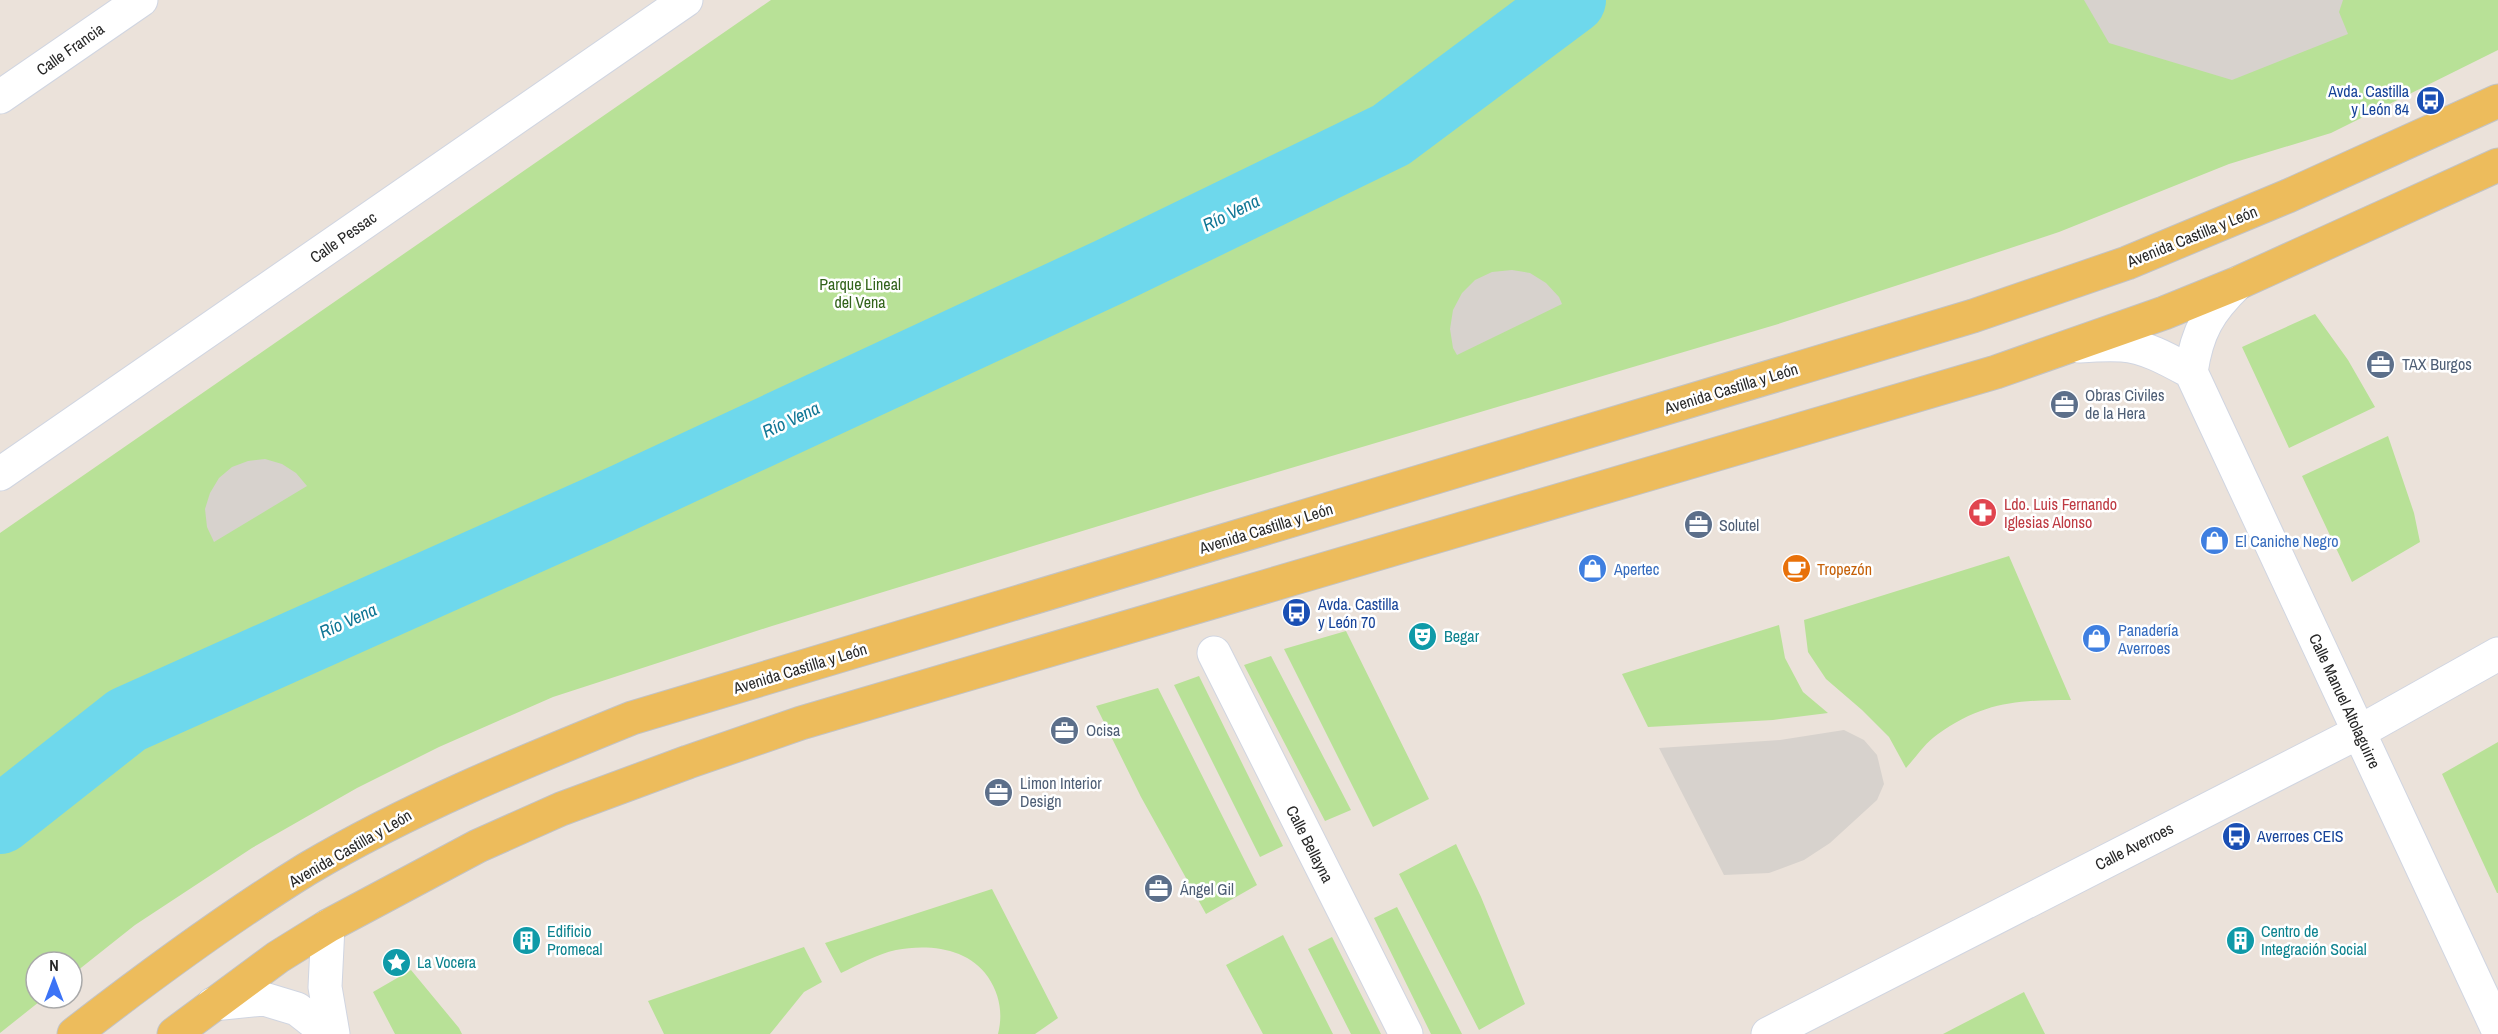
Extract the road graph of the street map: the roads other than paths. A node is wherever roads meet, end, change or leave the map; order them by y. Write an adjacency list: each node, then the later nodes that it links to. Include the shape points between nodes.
1 (141, 0): 3 (street, Calle Francia)
2 (686, 0): 9 (street, Calle Pessac)
3 (0, 97)
4 (2498, 101): 16 (main road, Avenida Castilla y León, via 2288,196 2127,263 1973,316 632,718 420,808 307,869 186,951)
5 (2498, 165): 6 (main road)
6 (2238, 283): 7 (main road); 8 (street, via 2205,321)
7 (2073, 346): 8 (street, via 2140,348); 13 (main road, via 1984,376 801,723 561,809 478,846)
8 (2191, 372): 12 (street, Calle Manuel Altolaguirre)
9 (0, 474)
10 (1214, 653): 19 (street, Calle Bellayna)
11 (2498, 654): 12 (street, Calle Averroes)
12 (2359, 732): 15 (street, Calle Manuel Altolaguirre); 20 (street, Calle Averroes)
13 (328, 927): 14 (main road); 18 (street, via 325,987)
14 (213, 1004): 17 (main road); 18 (street, via 264,999 297,1009)
15 (2498, 1030)
16 (74, 1034)
17 (174, 1034)
18 (331, 1034)
19 (1406, 1034)
20 (1768, 1034)

